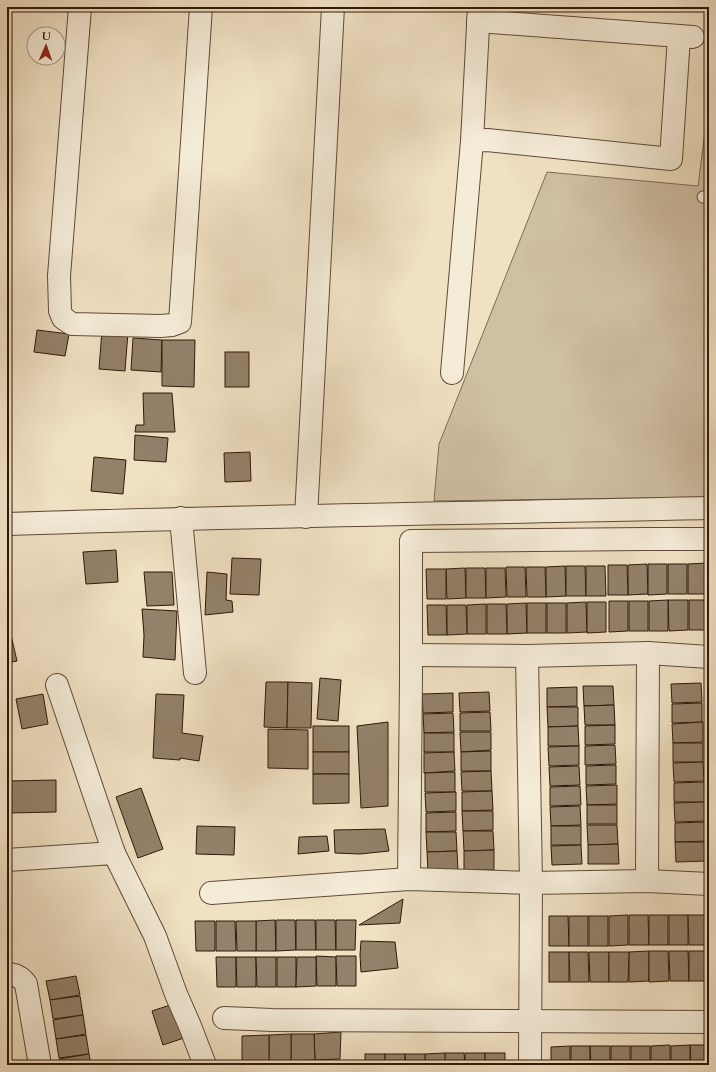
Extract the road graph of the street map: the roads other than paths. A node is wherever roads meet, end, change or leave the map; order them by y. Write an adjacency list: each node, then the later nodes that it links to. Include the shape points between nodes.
1 (80, 7): 2 (street, via 59,276 60,311 63,318 72,324 160,326 180,322)
2 (201, 7)
3 (333, 7): 8 (street)
4 (478, 14): 5 (street); 5 (street, via 686,37 671,159 487,140)
5 (472, 141): 6 (street)
6 (452, 373)
7 (709, 508): 8 (street)
8 (306, 517): 9 (street)
9 (181, 518): 10 (street); 16 (street)
10 (7, 524)
11 (709, 539): 13 (street, via 411,541)
12 (648, 653): 14 (street); 15 (street); 21 (street)
13 (411, 655): 14 (street); 20 (street)
14 (527, 656): 22 (street)
15 (709, 657)
16 (195, 673)
17 (57, 685): 18 (street)
18 (114, 853): 19 (street); 30 (street, via 155,936)
19 (7, 860)
20 (409, 879): 22 (street); 24 (street)
21 (647, 881): 22 (street); 23 (street)
22 (531, 883): 27 (street)
23 (709, 884)
24 (211, 893)
25 (7, 974): 29 (street, via 22,977 26,984)
26 (224, 1018): 27 (street)
27 (530, 1021): 28 (street); 31 (street)
28 (709, 1022)
29 (40, 1065)
30 (205, 1065)
31 (530, 1065)

